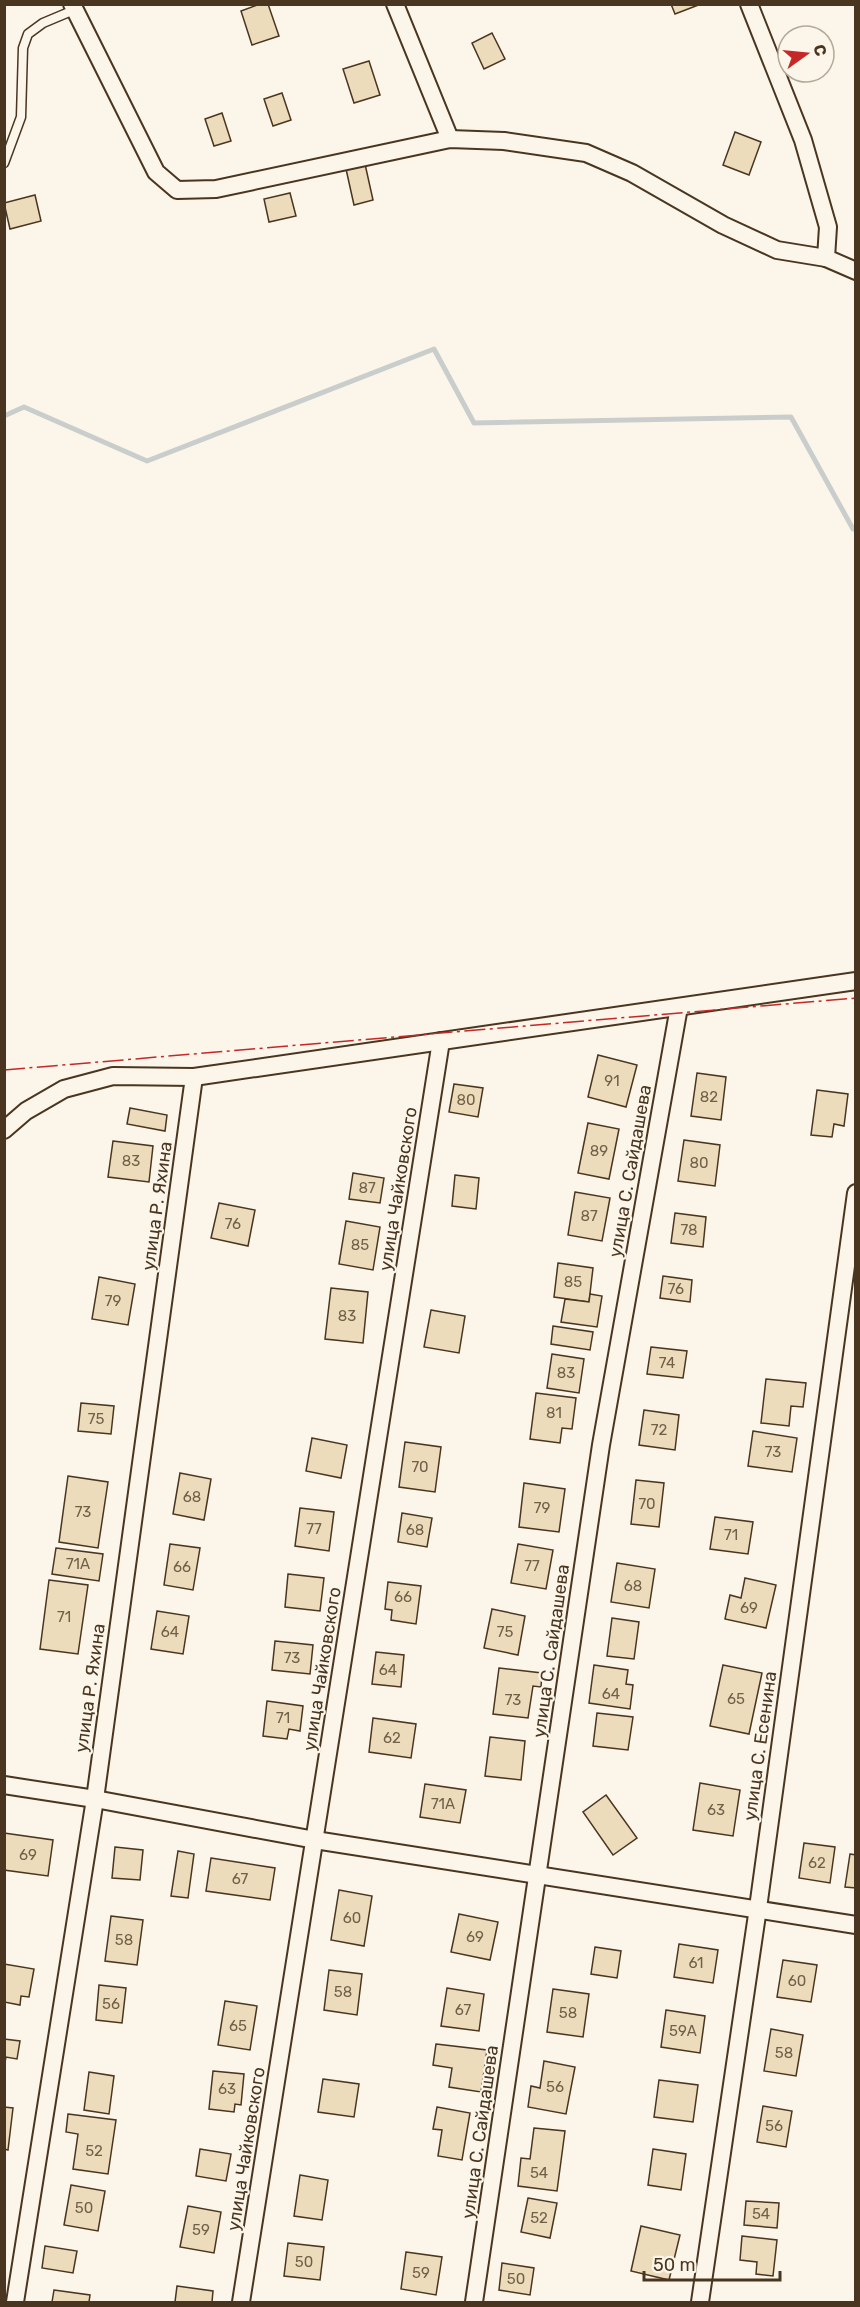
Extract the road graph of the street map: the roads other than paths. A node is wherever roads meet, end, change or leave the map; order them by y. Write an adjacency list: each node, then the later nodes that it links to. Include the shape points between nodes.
1 (396, 4): 4 (street)
2 (749, 4): 6 (street, via 803,140 828,227)
3 (73, 7): 4 (street, via 156,172 177,190 216,189); 5 (lane, via 28,34 23,48 21,117)
4 (450, 139): 6 (street, via 504,141 586,153 777,250)
5 (4, 163)
6 (826, 258): 7 (street)
7 (855, 271)
8 (855, 981): 9 (street)
9 (679, 1007): 10 (street); 17 (street, улица С. Сайдашева, via 601,1445)
10 (441, 1041): 11 (street); 16 (street, улица Чайковского)
11 (194, 1077): 12 (street, via 113,1076 64,1089 26,1111); 15 (street, улица Р. Яхина)
12 (4, 1130)
13 (855, 1193): 18 (street, улица С. Есенина)
14 (4, 1785): 15 (street)
15 (95, 1799): 16 (street); 20 (street, улица Р. Яхина)
16 (315, 1840): 17 (street); 21 (street, улица Чайковского)
17 (538, 1875): 18 (street); 22 (street, улица С. Сайдашева)
18 (758, 1908): 19 (street); 23 (street, улица С. Есенина)
19 (855, 1925)
20 (15, 2302)
21 (241, 2302)
22 (474, 2302)
23 (700, 2302)

